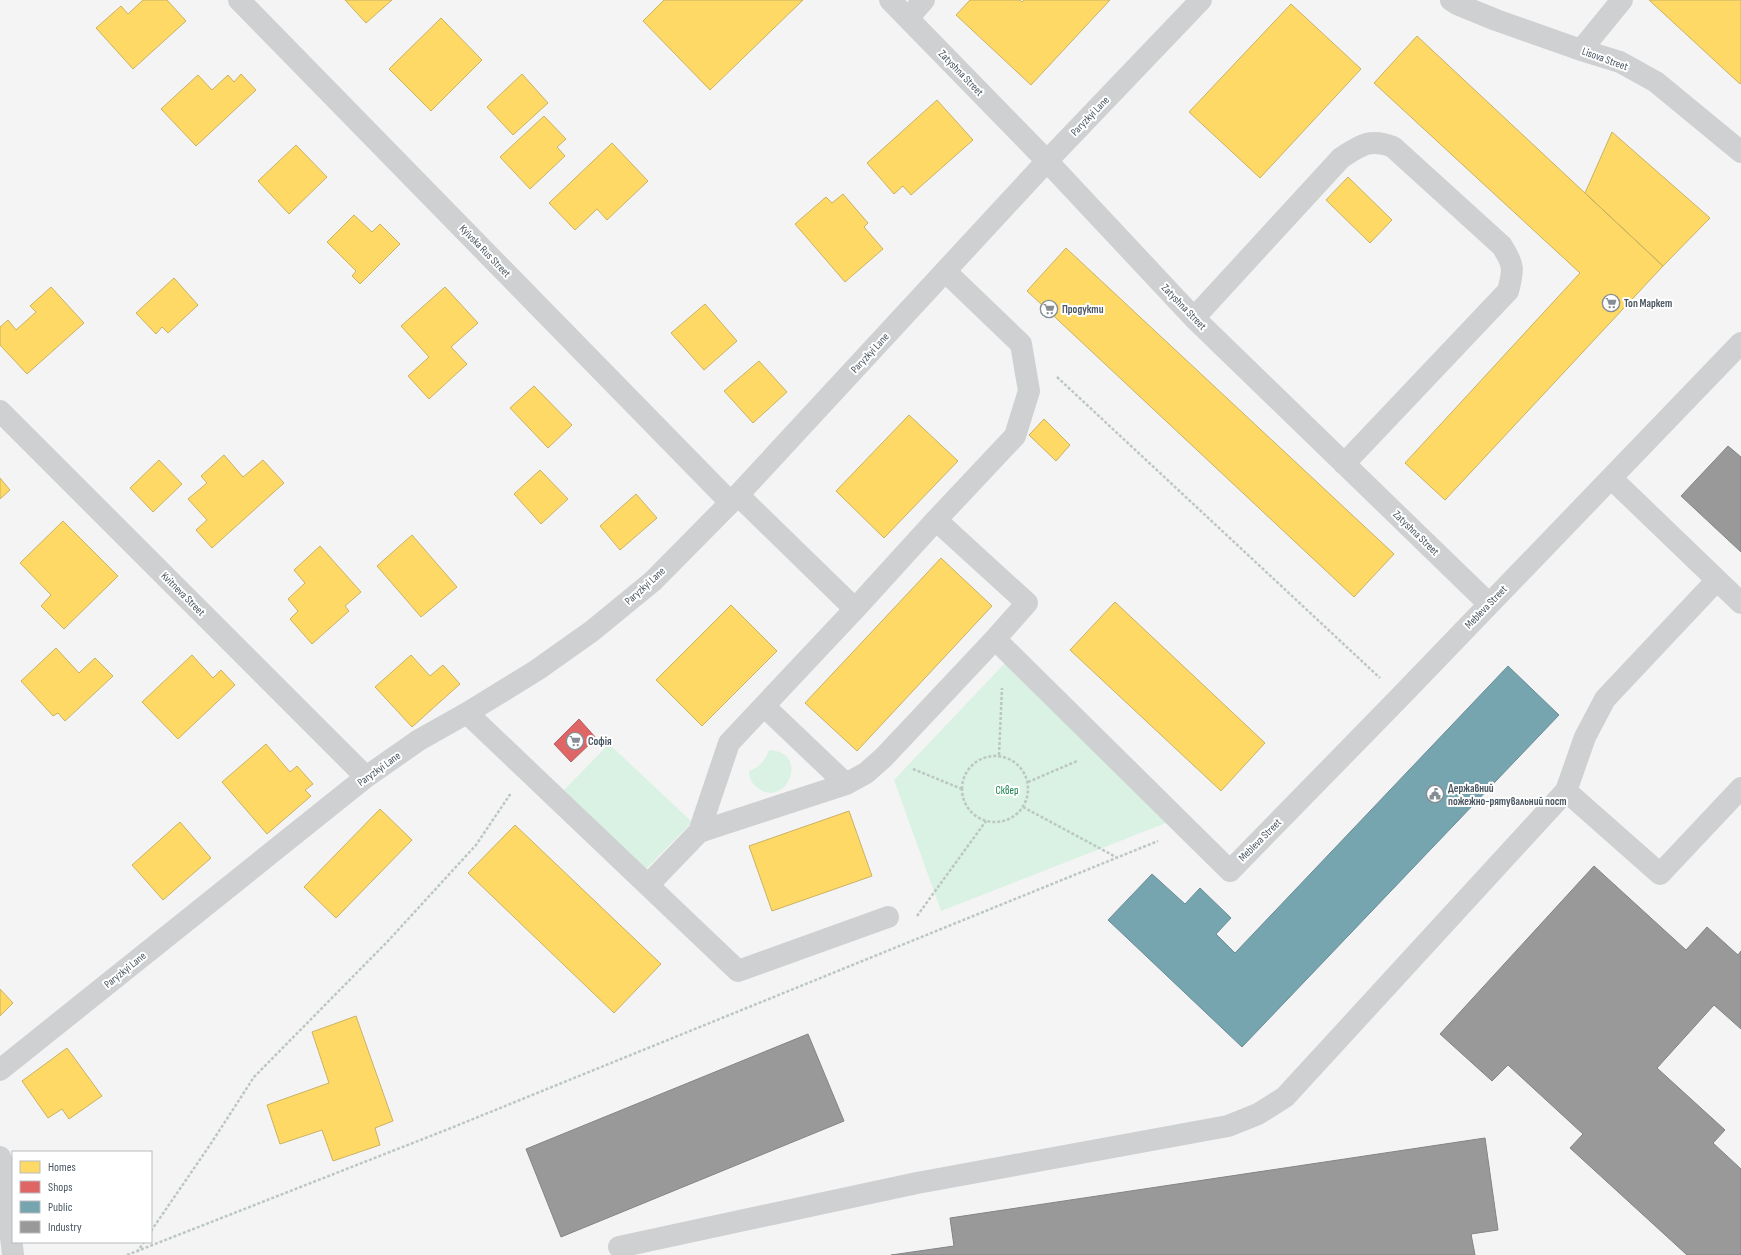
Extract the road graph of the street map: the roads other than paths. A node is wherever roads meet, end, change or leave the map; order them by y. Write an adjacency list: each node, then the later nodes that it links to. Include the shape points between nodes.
1 (239, 0): 17 (street, Kyivska Rus Street)
2 (890, 0): 7 (street, Zatyshna Street)
3 (924, 0): 7 (street)
4 (1201, 0): 10 (street, Paryzkyi Lane)
5 (1451, 0): 8 (street, Lisova Street, via 1496,20)
6 (1622, 0): 8 (street)
7 (908, 18): 10 (street, Zatyshna Street)
8 (1581, 50): 9 (street, Lisova Street, via 1620,62 1656,82)
9 (1741, 152)
10 (1047, 161): 11 (street, Paryzkyi Lane); 12 (street, Zatyshna Street)
11 (945, 271): 17 (street, Paryzkyi Lane); 18 (street, via 1022,344 1029,391 1015,436)
12 (1194, 318): 15 (street, Zatyshna Street); 15 (street, via 1341,158 1360,146 1380,142 1393,147 1502,246 1511,261 1512,276 1508,291)
13 (1741, 343): 16 (street, Mebleva Street)
14 (0, 411): 26 (street, Kvitneva Street)
15 (1344, 464): 21 (street, Zatyshna Street)
16 (1611, 478): 19 (street); 21 (street, Mebleva Street)
17 (734, 498): 22 (street, Kyivska Rus Street); 25 (street, Paryzkyi Lane, via 653,580 592,631)
18 (936, 520): 22 (street); 23 (street, via 1028,603)
19 (1717, 580): 20 (street); 29 (street, via 1605,699 1585,737)
20 (1741, 603)
21 (1489, 604): 23 (street, Mebleva Street, via 1230,871)
22 (855, 608): 24 (street)
23 (1000, 643): 27 (street, via 884,757 866,773)
24 (764, 706): 27 (street); 30 (street, via 729,743)
25 (467, 713): 26 (street, Paryzkyi Lane, via 419,740); 31 (street)
26 (366, 777): 33 (street, Paryzkyi Lane)
27 (846, 784): 30 (street)
28 (1741, 788): 29 (street, via 1660,874)
29 (1566, 791): 35 (street, via 1285,1097 1258,1114 1228,1126 917,1183)
30 (699, 832): 31 (street)
31 (648, 885): 32 (street, via 738,971)
32 (888, 917)
33 (0, 1070)
34 (0, 1157): 36 (street)
35 (619, 1248)
36 (13, 1255)

